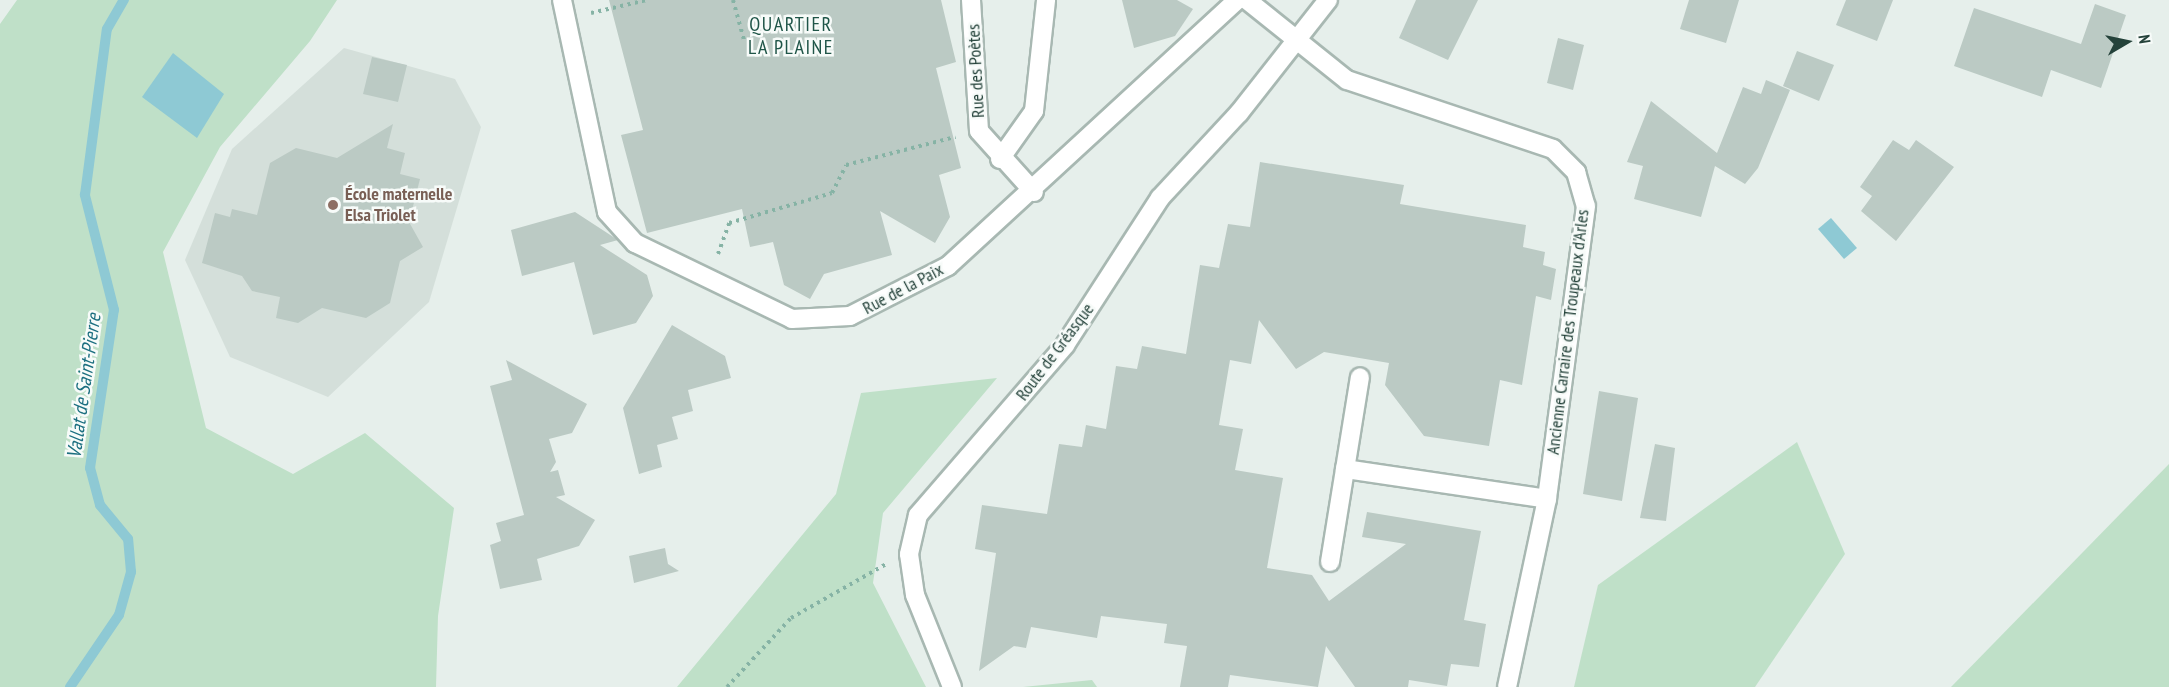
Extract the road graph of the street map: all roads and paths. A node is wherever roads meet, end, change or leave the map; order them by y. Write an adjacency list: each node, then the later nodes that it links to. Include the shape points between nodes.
1 (562, 0): 9 (street, Rue de la Paix)
2 (646, 0): 9 (path)
3 (733, 0): 10 (path)
4 (971, 0): 12 (street, Rue des Poètes)
5 (1046, 0): 13 (street, via 1034,111)
6 (1237, 0): 14 (street, Rue de la Paix)
7 (1247, 0): 11 (street, Ancienne Carraire des Troupeaux d'Arles)
8 (1328, 0): 11 (street, Route de Gréasque)
9 (567, 19): 14 (street, Rue de la Paix, via 607,212 635,243 792,319 850,316 948,266)
10 (744, 40)
11 (1298, 43): 18 (street, Ancienne Carraire des Troupeaux d'Arles, via 1347,81 1553,149 1576,172 1586,206); 19 (street, Route de Gréasque, via 1160,198 1065,345 1000,423 942,482 918,515)
12 (979, 131): 13 (street, Rue des Poètes); 15 (path, via 846,165 832,193 729,223)
13 (1000, 159): 14 (street, Rue des Poètes)
14 (1034, 192)
15 (716, 259)
16 (1360, 377): 17 (street)
17 (1345, 469): 18 (street); 20 (street)
18 (1547, 499): 23 (street, Ancienne Carraire des Troupeaux d'Arles)
19 (909, 554): 21 (path, via 847,582 791,618); 22 (street, Route de Gréasque, via 915,595)
20 (1330, 562)
21 (727, 687)
22 (952, 687)
23 (1507, 687)

